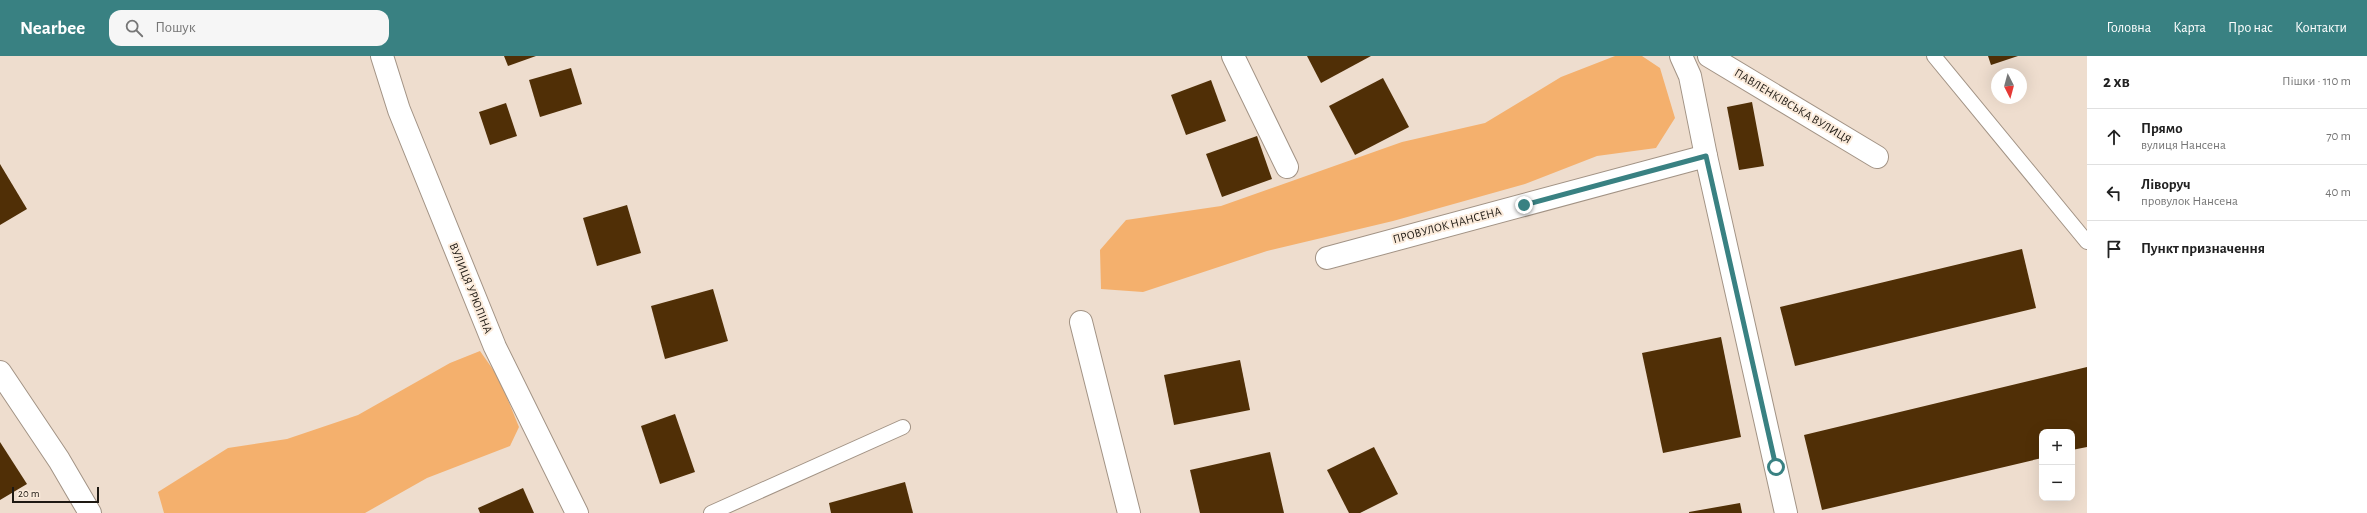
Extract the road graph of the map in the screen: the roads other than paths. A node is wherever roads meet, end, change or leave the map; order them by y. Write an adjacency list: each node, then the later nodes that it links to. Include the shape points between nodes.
1 (382, 56): 15 (street, ВУЛИЦЯ УРЮПІНА, via 399,110 495,347)
2 (1233, 56): 8 (street)
3 (1681, 56): 6 (street, via 1690,76)
4 (1709, 56): 7 (street, ПАВЛЕНКІВСЬКА ВУЛИЦЯ)
5 (1934, 56): 9 (lane)
6 (1706, 156): 10 (street, ПРОВУЛОК НАНСЕНА); 18 (street)
7 (1877, 157)
8 (1287, 167)
9 (2087, 242)
10 (1327, 258)
11 (1081, 322): 17 (street)
12 (0, 372): 14 (street, via 59,460)
13 (903, 427): 16 (lane)
14 (90, 513)
15 (577, 513)
16 (711, 513)
17 (1129, 513)
18 (1786, 513)

